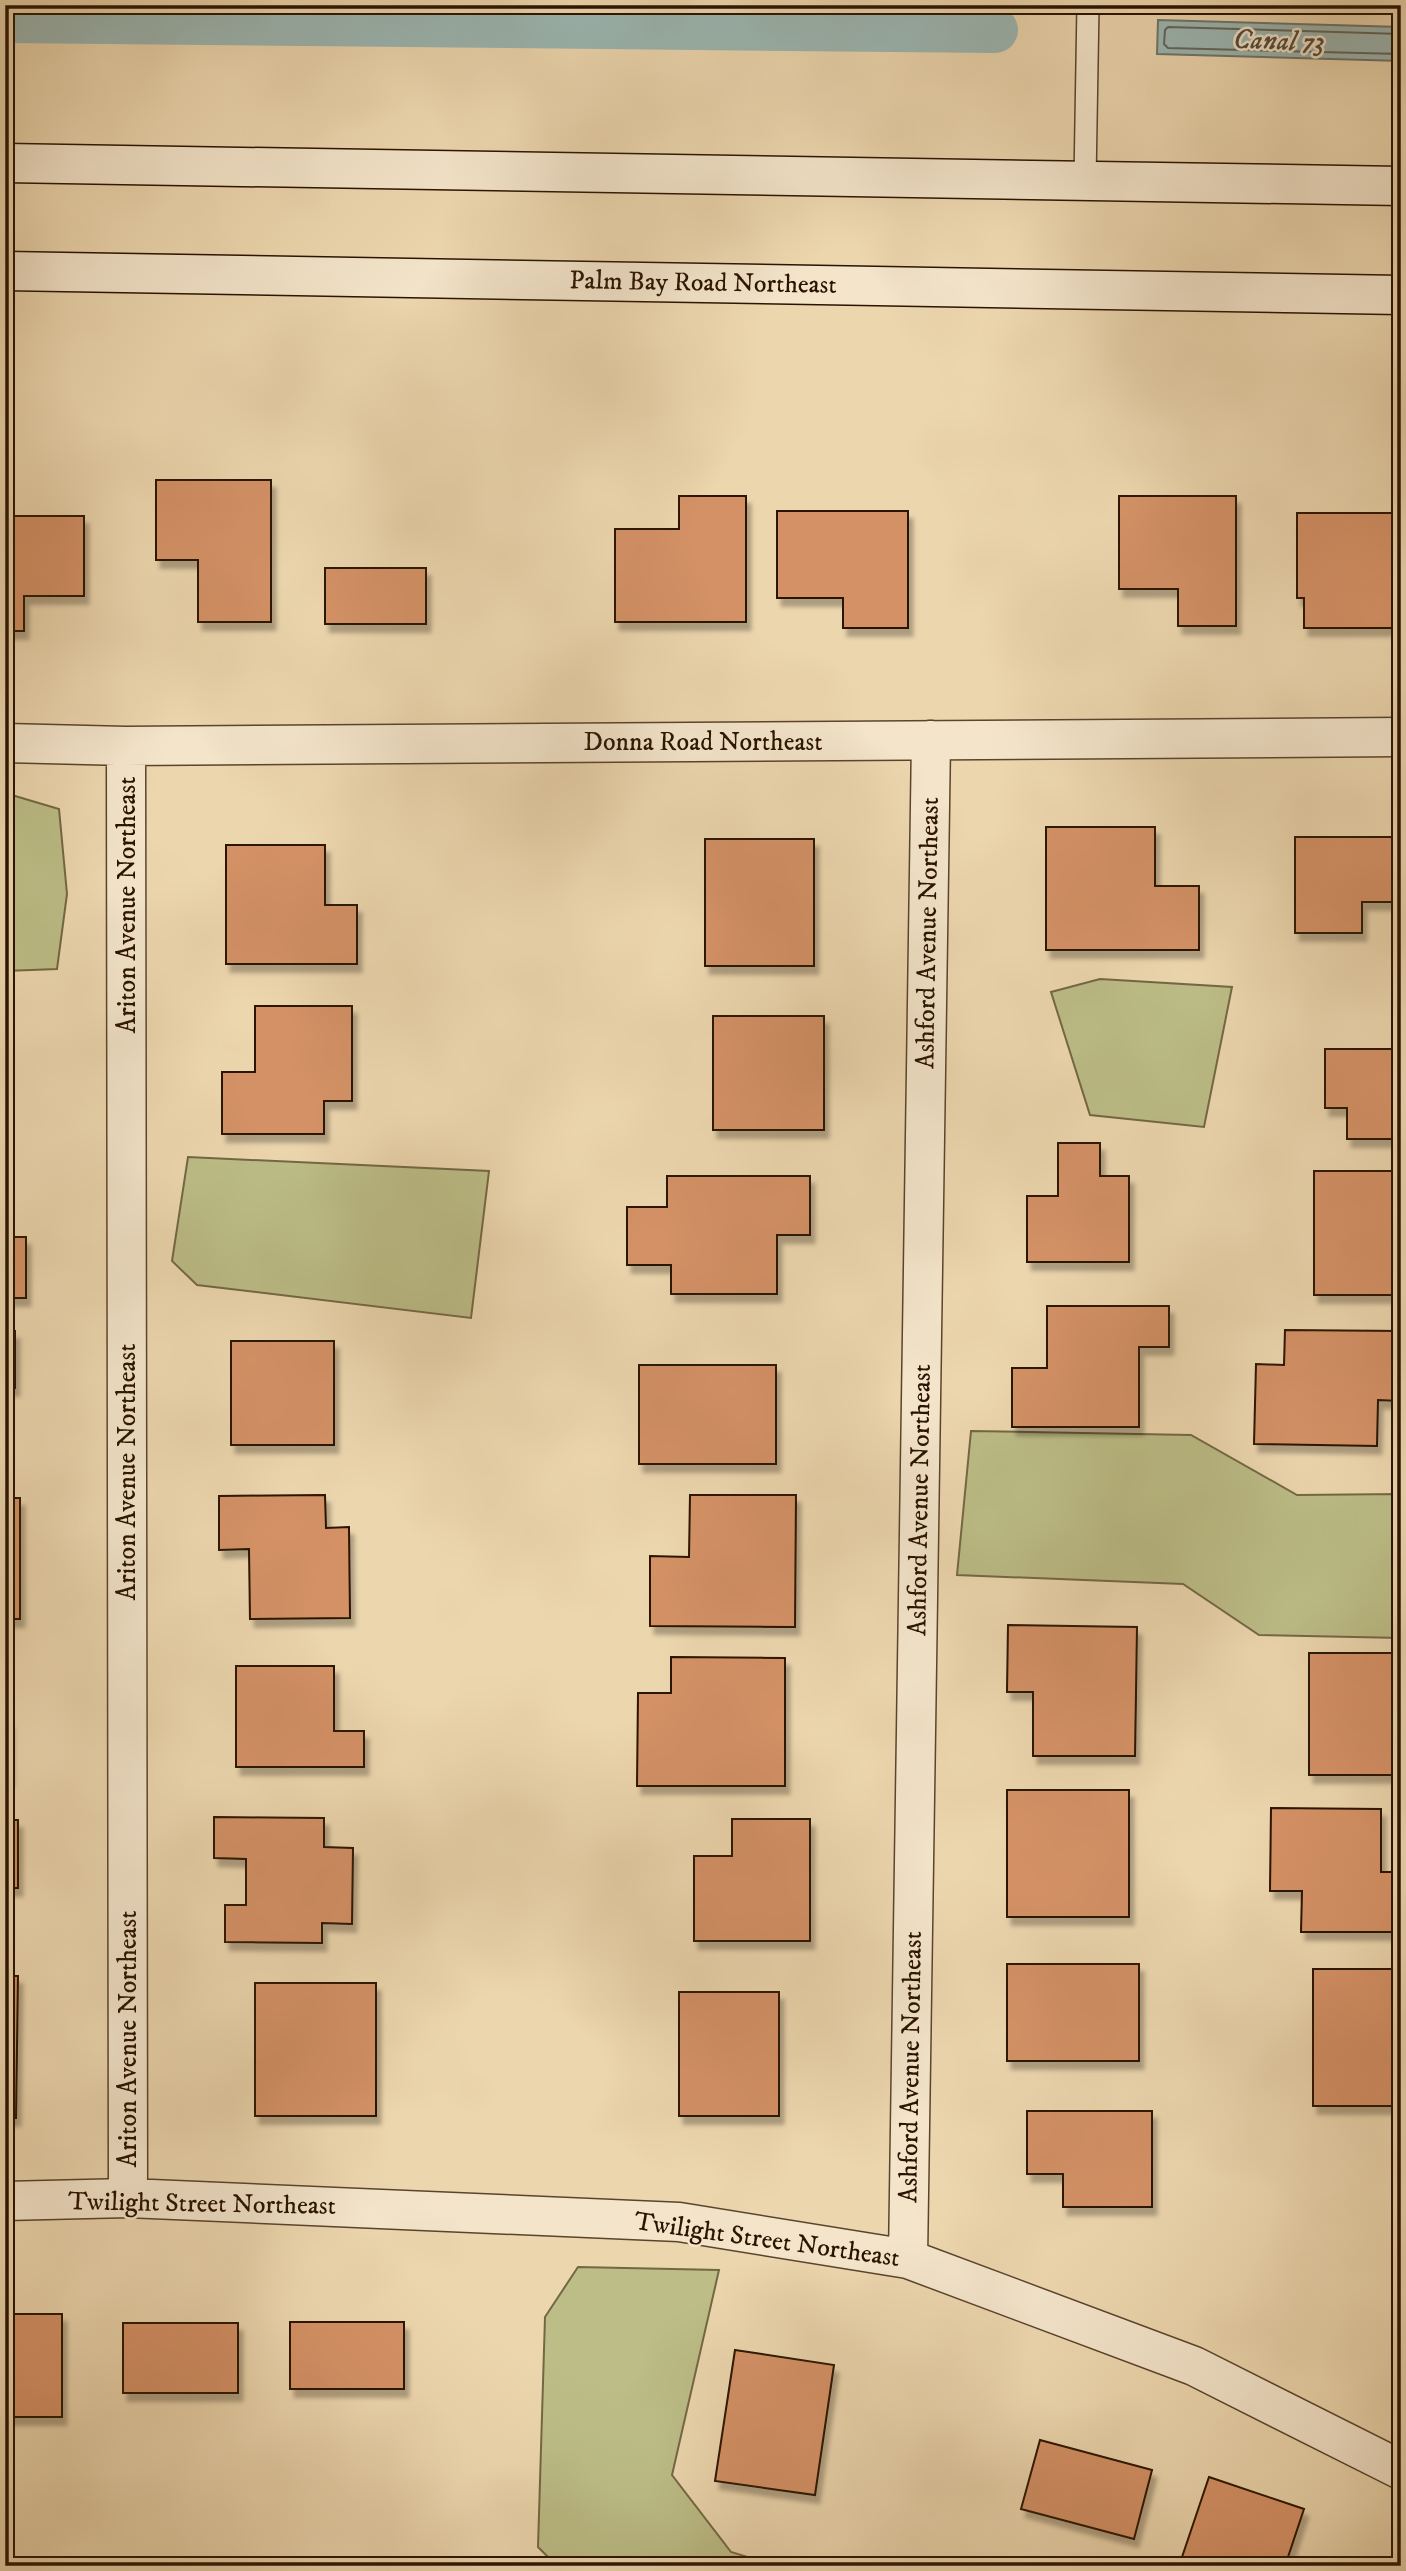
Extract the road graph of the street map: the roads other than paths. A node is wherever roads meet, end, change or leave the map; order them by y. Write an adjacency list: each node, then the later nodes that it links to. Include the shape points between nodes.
1 (1088, 5): 3 (lane)
2 (5, 163): 3 (street)
3 (1085, 180): 4 (street)
4 (1401, 186)
5 (5, 271): 6 (street, Palm Bay Road Northeast)
6 (1401, 295)
7 (1401, 737): 8 (street, Donna Road Northeast)
8 (931, 740): 10 (street, Donna Road Northeast); 13 (street, Ashford Avenue Northeast)
9 (5, 743): 10 (street, Donna Road Northeast)
10 (127, 746): 11 (street, Ariton Avenue Northeast)
11 (128, 2199): 12 (street, Twilight Street Northeast); 13 (street, Twilight Street Northeast, via 679,2222)
12 (5, 2202)
13 (908, 2259): 14 (street, Twilight Street Northeast, via 1195,2366)
14 (1401, 2470)

